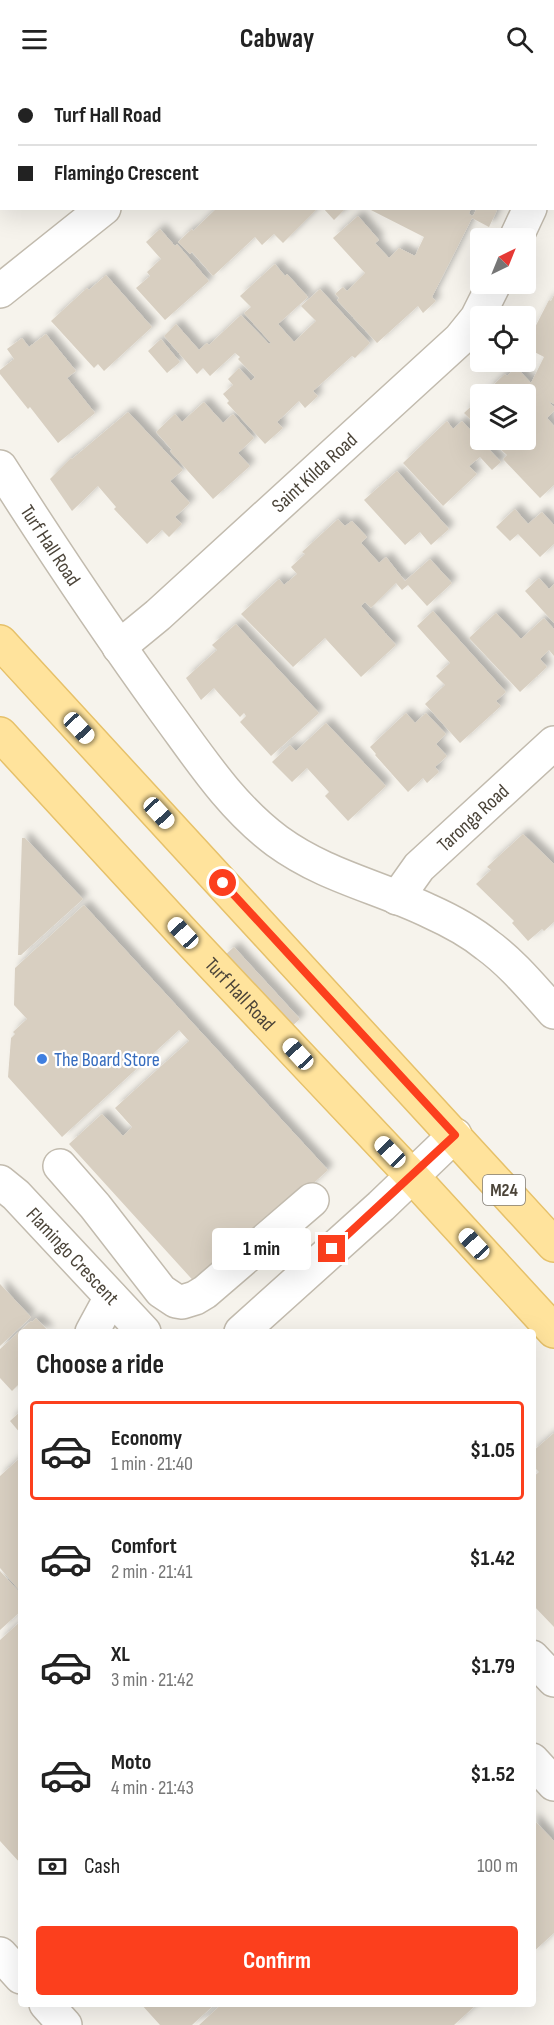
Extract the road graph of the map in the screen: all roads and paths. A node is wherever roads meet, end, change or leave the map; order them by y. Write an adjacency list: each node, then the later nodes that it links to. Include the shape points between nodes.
1 (101, 210): 4 (street)
2 (529, 210): 3 (street)
3 (521, 228)
4 (0, 291)
5 (489, 294): 8 (street, Saint Kilda Road, via 460,339)
6 (0, 467): 8 (street, Turf Hall Road)
7 (0, 642): 13 (main road, M24)
8 (119, 647): 11 (street, Turf Hall Road, via 209,771 253,822 318,866)
9 (0, 734): 15 (main road, Turf Hall Road)
10 (554, 743): 11 (street, Taronga Road, via 419,867)
11 (397, 898): 12 (street, Turf Hall Road, via 471,933 489,946)
12 (554, 1012)
13 (455, 1135): 15 (street); 18 (main road, M24)
14 (60, 1166): 19 (street)
15 (412, 1176): 23 (street); 24 (main road, Turf Hall Road)
16 (0, 1182): 20 (street, Flamingo Crescent)
17 (312, 1200): 19 (street, via 205,1292 189,1301 176,1301 161,1291)
18 (554, 1245)
19 (127, 1249): 20 (street)
20 (103, 1289): 21 (street); 22 (street, Flamingo Crescent)
21 (93, 1329)
22 (141, 1329)
23 (244, 1329)
24 (554, 1331)
25 (536, 1661): 26 (street)
26 (554, 1680)
27 (536, 1764): 28 (street)
28 (554, 1784)
29 (0, 1954): 30 (street)
30 (18, 1974)
31 (49, 2007): 32 (street)
32 (65, 2025)

